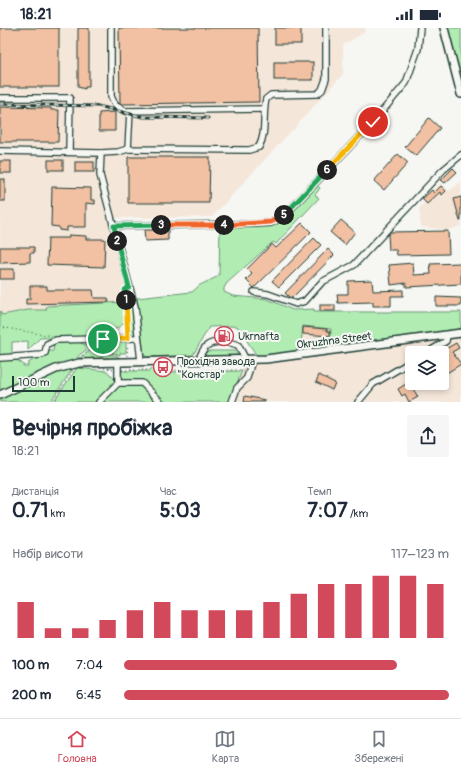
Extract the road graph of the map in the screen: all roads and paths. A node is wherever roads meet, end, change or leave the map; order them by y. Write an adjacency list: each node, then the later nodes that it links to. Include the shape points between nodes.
1 (111, 28): 8 (street, via 111,96 116,105)
2 (326, 28): 7 (street, via 326,79 322,90 308,96 272,95 266,99)
3 (420, 28): 14 (street, via 418,49 406,83 373,122 284,216 271,222 256,224)
4 (444, 28): 5 (main road)
5 (461, 94)
6 (0, 98): 11 (street, via 70,98)
7 (263, 109): 8 (street); 9 (street, via 264,138 259,147 249,150)
8 (130, 111): 9 (street)
9 (128, 149): 12 (street)
10 (0, 151): 11 (street)
11 (69, 151): 12 (street)
12 (101, 153): 14 (street, via 100,175)
13 (461, 155): 16 (street, via 443,170 354,265 322,282 305,301 296,304)
14 (114, 226): 15 (street)
15 (129, 287): 19 (path, via 125,290); 20 (street)
16 (254, 292)
17 (461, 333): 18 (main road, Okruzhna Street)
18 (447, 335): 23 (street, via 446,342); 26 (main road, Okruzhna Street)
19 (128, 338): 20 (street); 24 (street, via 56,340 47,344 42,355); 25 (path, via 127,356)
20 (138, 338): 27 (street)
21 (221, 342): 28 (street, via 203,347)
22 (228, 342): 26 (street, via 238,345)
23 (439, 346)
24 (0, 358)
25 (119, 359): 27 (main road, Okruzhna Street); 29 (main road, Okruzhna Street); 34 (street)
26 (249, 360): 28 (main road, Okruzhna Street); 35 (street)
27 (141, 361): 28 (main road, Okruzhna Street)
28 (198, 361)
29 (78, 363): 37 (main road, Okruzhna Street, via 56,369); 39 (path)
30 (405, 365): 42 (street, via 373,384)
31 (157, 367): 34 (path, via 151,367 149,370)
32 (163, 367): 35 (path, via 169,366 174,370)
33 (103, 368): 34 (path)
34 (118, 370): 36 (street)
35 (249, 370): 41 (street, via 247,378 237,388)
36 (118, 383): 38 (street); 40 (street, via 142,383)
37 (0, 395)
38 (102, 401)
39 (52, 402)
40 (161, 402)
41 (232, 402)
42 (358, 402)

